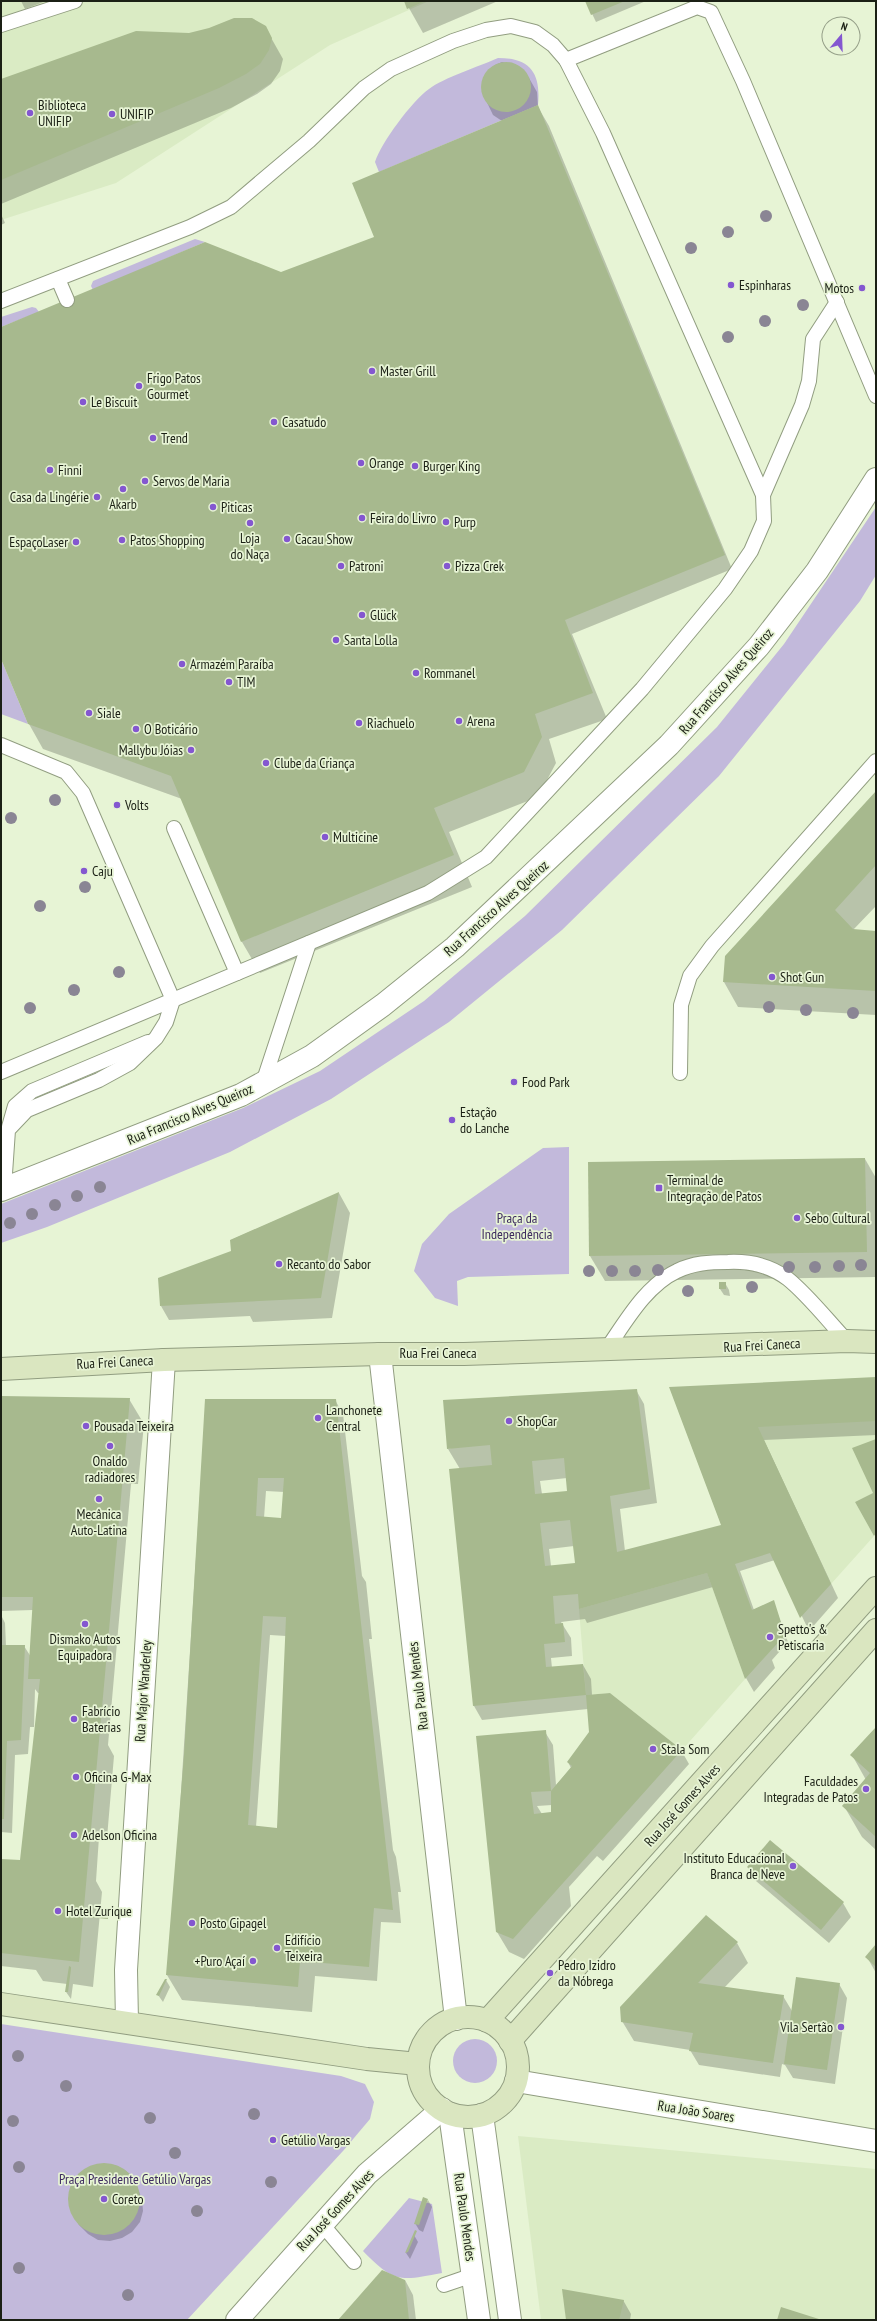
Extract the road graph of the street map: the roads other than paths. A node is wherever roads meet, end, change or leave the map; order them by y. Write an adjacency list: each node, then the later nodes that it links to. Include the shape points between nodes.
1 (75, 1): 2 (lane)
2 (1, 25)
3 (566, 60): 4 (lane, via 553,45 535,32 511,26 486,30 453,41 391,69 364,88 309,141 231,207 190,227); 7 (lane, via 697,7 710,12 743,81); 10 (lane, via 603,133)
4 (58, 279): 5 (lane); 6 (lane)
5 (67, 300)
6 (1, 301)
7 (836, 302): 8 (lane); 10 (lane, via 812,339 809,381 802,405)
8 (876, 396)
9 (876, 479): 19 (street, Rua Francisco Alves Queiroz, via 818,571 759,646 670,745 455,947 383,1005 312,1056)
10 (763, 495): 14 (lane, via 764,521 751,551 725,589 642,689 486,857 428,893)
11 (1, 744): 16 (lane, via 66,772 83,793)
12 (876, 762): 18 (lane, via 712,946 690,976 681,1005)
13 (174, 828): 15 (lane)
14 (309, 943): 15 (lane); 19 (lane)
15 (237, 973): 16 (lane)
16 (173, 1000): 17 (lane); 20 (lane, via 166,1022 156,1038 32,1090 15,1106 8,1130)
17 (1, 1072)
18 (680, 1073)
19 (263, 1083): 20 (street, Rua Francisco Alves Queiroz, via 241,1095)
20 (3, 1189)
21 (847, 1341): 22 (main road, Rua Frei Caneca); 23 (main road, Rua Frei Caneca); 23 (lane, via 788,1279 763,1266 723,1262 702,1263 676,1271 639,1303)
22 (876, 1342)
23 (606, 1350): 24 (main road, Rua Frei Caneca)
24 (380, 1354): 25 (main road, Rua Frei Caneca); 30 (street, Rua Paulo Mendes)
25 (164, 1360): 26 (main road, Rua Frei Caneca); 32 (street, Rua Major Wanderley, via 126,1970)
26 (1, 1369)
27 (876, 1588): 31 (main road, Rua José Gomes Alves)
28 (876, 1630): 33 (main road, Rua José Gomes Alves)
29 (1, 2004): 32 (main road)
30 (456, 2019): 31 (main road, via 472,2017); 34 (main road, via 434,2030 420,2052)
31 (488, 2021): 33 (main road, via 500,2029)
32 (126, 2022): 34 (main road, via 367,2059)
33 (510, 2041): 35 (main road, via 516,2053)
34 (418, 2064): 36 (main road, via 423,2090)
35 (516, 2081): 37 (main road, via 497,2108); 38 (street, Rua João Soares)
36 (446, 2112): 37 (main road, via 466,2117); 39 (street, Rua José Gomes Alves, via 366,2174); 41 (street, Rua Paulo Mendes)
37 (482, 2115): 45 (street)
38 (876, 2141)
39 (321, 2223): 40 (lane); 43 (street, Rua José Gomes Alves)
40 (354, 2262)
41 (473, 2275): 42 (lane); 44 (street, Rua Paulo Mendes)
42 (444, 2285)
43 (237, 2320)
44 (479, 2320)
45 (510, 2320)

